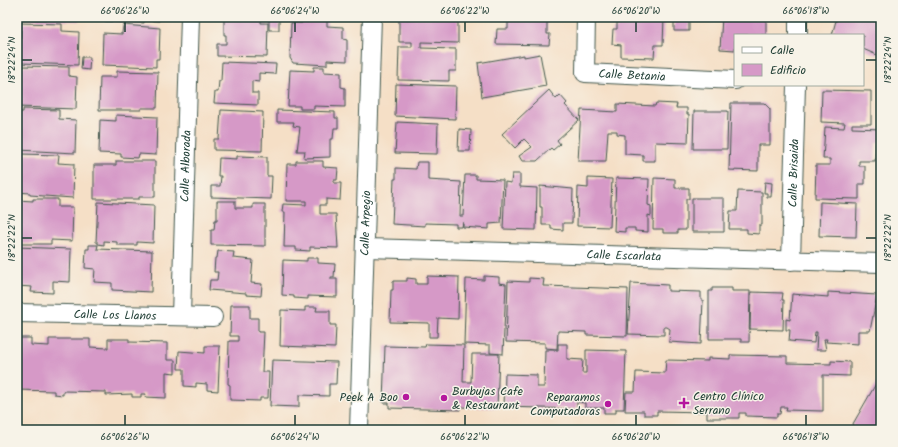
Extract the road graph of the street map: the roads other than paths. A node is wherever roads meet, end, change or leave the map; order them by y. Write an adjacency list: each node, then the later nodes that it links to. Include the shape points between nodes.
1 (190, 17): 12 (street, Calle Alborada)
2 (372, 17): 8 (street, Calle Arpegio)
3 (586, 17): 6 (street, Calle Betania, via 585,73)
4 (798, 17): 5 (street)
5 (798, 34)
6 (734, 80)
7 (796, 86): 9 (street, Calle Brisaida)
8 (366, 248): 9 (street, Calle Escarlata); 14 (street, Calle Arpegio)
9 (791, 261): 10 (street, Calle Escarlata)
10 (881, 263)
11 (17, 313): 12 (street, Calle Los Llanos)
12 (181, 316): 13 (street, Calle Los Llanos)
13 (213, 317)
14 (359, 430)

